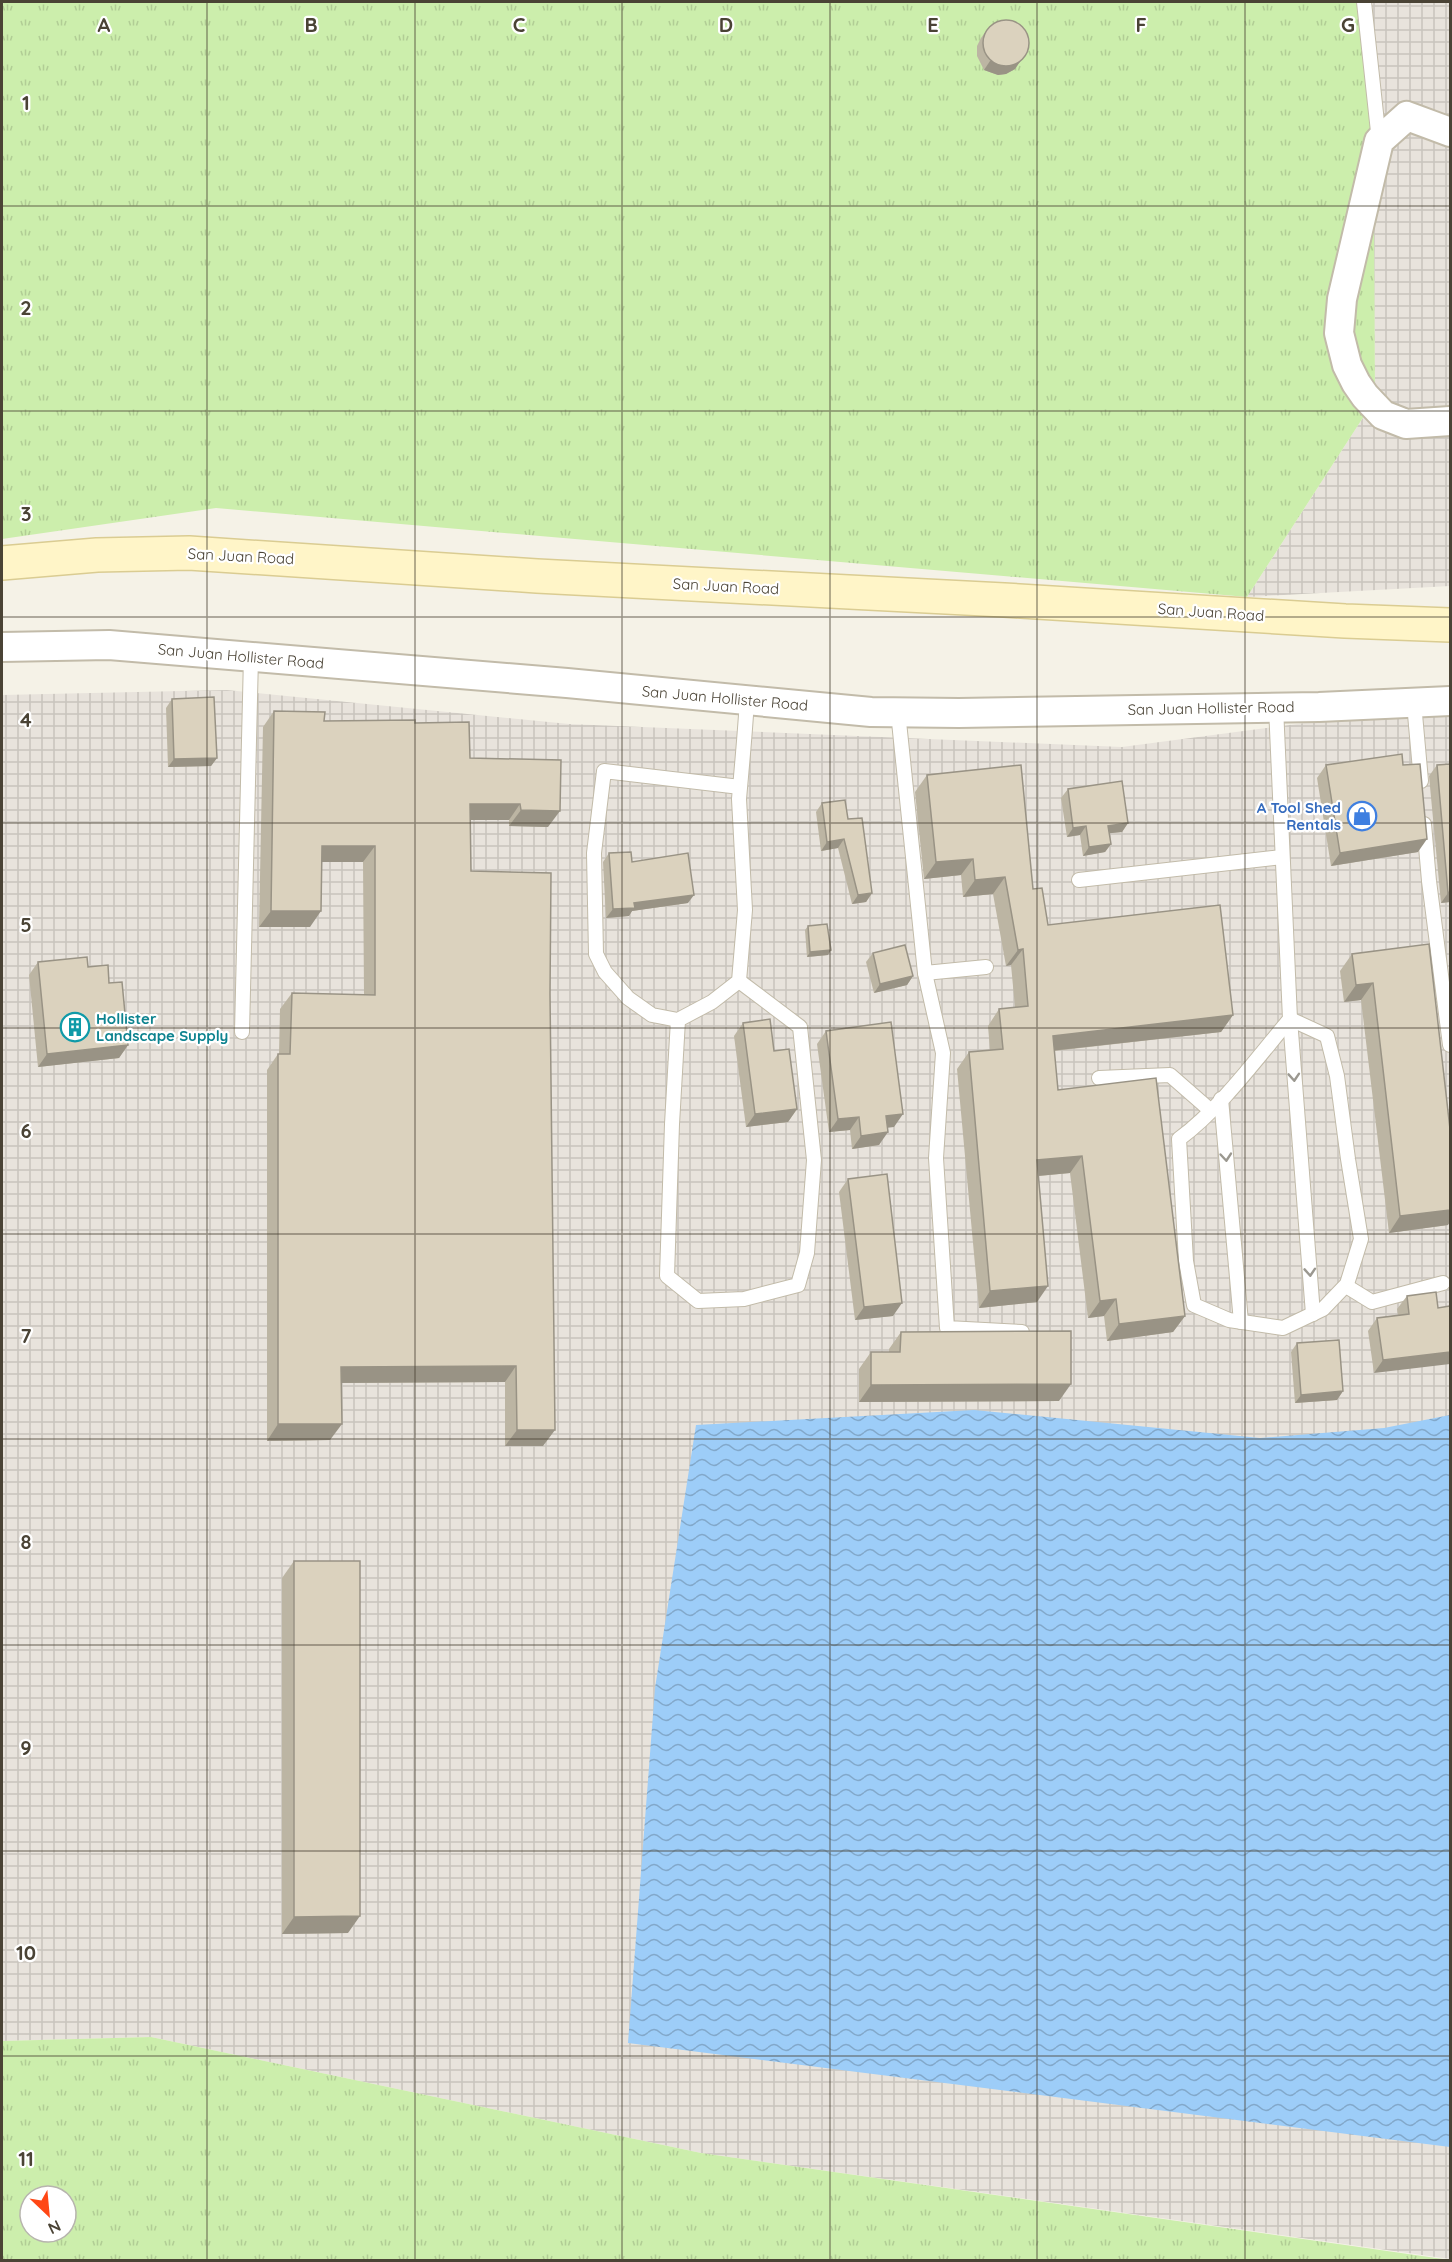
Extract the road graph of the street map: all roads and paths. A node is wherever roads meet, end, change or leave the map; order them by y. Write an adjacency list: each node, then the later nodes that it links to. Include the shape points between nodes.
1 (1364, 2): 3 (lane)
2 (1450, 132): 3 (street, via 1407,116)
3 (1379, 141): 4 (street, via 1342,299 1339,333 1347,365 1365,396 1383,415 1406,424)
4 (1450, 421)
5 (2, 562): 6 (main road, San Juan Road, via 189,553 537,576)
6 (1450, 625)
7 (2, 647): 8 (street, San Juan Hollister Road, via 109,645)
8 (251, 657): 9 (street, San Juan Hollister Road); 22 (lane)
9 (747, 700): 13 (street, San Juan Hollister Road); 14 (lane)
10 (1450, 701): 11 (street, San Juan Hollister Road)
11 (1414, 703): 12 (street, San Juan Hollister Road); 23 (lane, via 1429,881)
12 (1276, 707): 13 (street, San Juan Hollister Road); 15 (lane)
13 (898, 712): 18 (lane)
14 (740, 787): 19 (lane, via 745,910); 21 (lane, via 604,771 594,854 596,954 605,972 628,998 652,1014)
15 (1282, 857): 16 (lane); 20 (lane)
16 (1079, 880)
17 (986, 967): 18 (lane)
18 (925, 974): 31 (lane, via 942,1053 936,1158 947,1328)
19 (739, 981): 21 (lane, via 712,1002); 21 (lane, via 800,1027 814,1160 807,1253 798,1285 744,1299 698,1301 667,1276)
20 (1290, 1019): 25 (lane); 28 (lane, via 1327,1036 1337,1076 1361,1239); 29 (lane, one-way to 29)
21 (678, 1020)
22 (242, 1032)
23 (1450, 1045)
24 (1099, 1078): 26 (lane, via 1170,1075)
25 (1221, 1099): 26 (lane); 30 (lane, one-way to 30)
26 (1210, 1110): 30 (lane, via 1179,1139 1186,1261 1194,1305)
27 (1443, 1283): 28 (lane, via 1372,1302)
28 (1346, 1286): 29 (lane)
29 (1313, 1314): 30 (lane, via 1283,1328)
30 (1241, 1322)
31 (1040, 1333)

